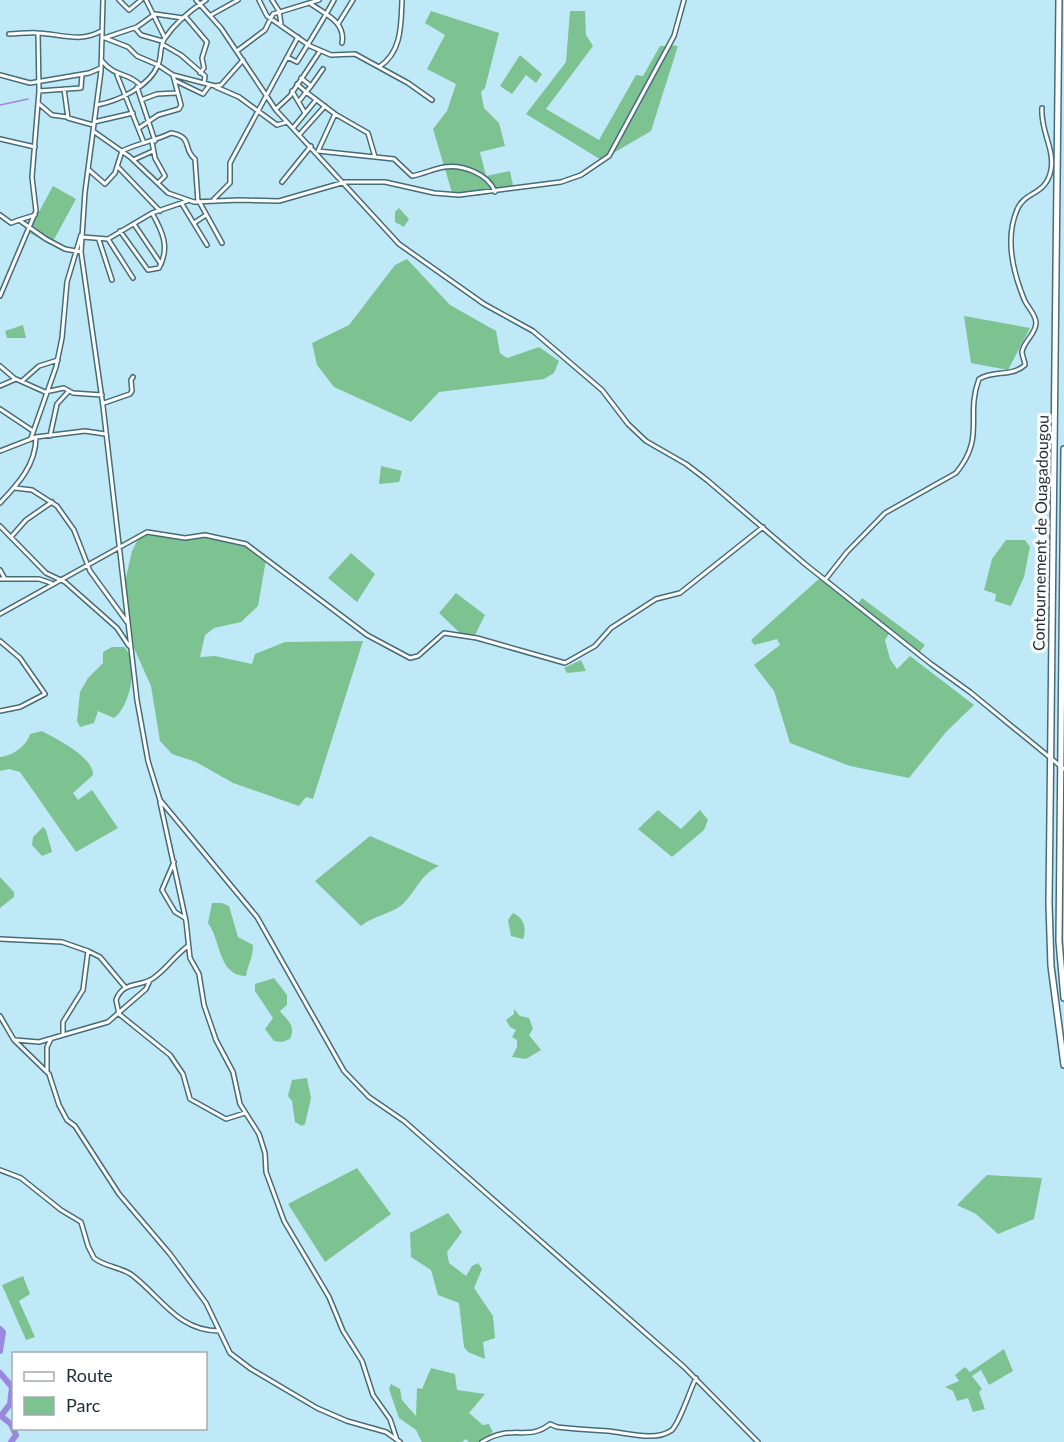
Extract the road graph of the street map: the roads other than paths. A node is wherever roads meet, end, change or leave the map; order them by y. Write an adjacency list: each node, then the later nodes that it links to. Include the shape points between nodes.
1 (103, 0): 28 (street)
2 (119, 0): 3 (street, via 128,9)
3 (141, 0)
4 (146, 0): 20 (street)
5 (196, 0): 17 (street)
6 (206, 0): 17 (street)
7 (238, 0): 21 (street)
8 (259, 0): 24 (street, via 265,15)
9 (272, 0): 19 (street)
10 (319, 0): 18 (street)
11 (334, 0): 22 (street)
12 (353, 0): 25 (street)
13 (402, 0): 45 (street, via 400,41)
14 (684, 0): 106 (street, via 670,43 606,159 572,179)
15 (1059, 0): 168 (highway, Contournement de Ouagadougou)
16 (303, 2): 18 (street); 19 (street)
17 (199, 4): 21 (street); 23 (street)
18 (311, 4): 22 (street)
19 (279, 11): 24 (street); 26 (street)
20 (153, 15): 23 (street); 27 (street); 33 (street)
21 (211, 15): 37 (street)
22 (327, 15): 25 (street); 35 (street)
23 (184, 17): 33 (street); 47 (street, via 207,42)
24 (270, 17): 26 (street); 37 (street, via 265,30)
25 (338, 24): 34 (street)
26 (282, 26): 32 (street)
27 (135, 28): 31 (street); 33 (street, via 141,35)
28 (101, 31): 29 (street, via 73,38); 31 (street)
29 (38, 33): 30 (street); 53 (street)
30 (9, 34)
31 (103, 38): 41 (street); 43 (street)
32 (298, 38): 35 (street); 40 (street)
33 (163, 41): 43 (street); 47 (street)
34 (342, 43)
35 (307, 44): 36 (street); 40 (street, via 297,62)
36 (314, 48): 38 (street); 39 (street)
37 (237, 51): 42 (street)
38 (320, 51): 39 (street); 45 (street, via 331,55 355,54)
39 (316, 56): 52 (street)
40 (287, 57): 67 (street)
41 (101, 60): 44 (street); 50 (street)
42 (243, 60): 59 (street, via 221,85); 67 (street)
43 (159, 65): 51 (street); 58 (street)
44 (101, 68): 48 (street); 73 (street)
45 (379, 68): 70 (street)
46 (323, 69): 60 (street)
47 (200, 73): 55 (street, via 206,77)
48 (82, 74): 53 (street); 61 (street, via 81,87)
49 (0, 75): 53 (street, via 26,83)
50 (117, 75): 58 (street, via 133,78); 66 (street)
51 (173, 75): 54 (street); 55 (street)
52 (301, 78): 56 (street); 60 (street)
53 (39, 80): 62 (street)
54 (176, 81): 57 (street, via 203,94); 65 (street)
55 (204, 83): 57 (street)
56 (297, 84): 63 (street); 64 (street)
57 (209, 85): 59 (street)
58 (138, 86): 66 (street); 68 (street)
59 (215, 86): 79 (street)
60 (311, 86): 64 (street)
61 (64, 89): 62 (street); 83 (street)
62 (39, 91): 72 (street)
63 (292, 91): 71 (street); 78 (street)
64 (306, 92): 69 (street); 71 (street)
65 (177, 93): 68 (street); 84 (street, via 179,109)
66 (126, 95): 73 (street); 80 (street)
67 (266, 95): 78 (street); 79 (street)
68 (141, 100): 84 (street)
69 (316, 100): 74 (street); 76 (street)
70 (432, 100)
71 (300, 101): 75 (street)
72 (37, 103): 83 (street, via 54,116); 95 (street)
73 (97, 105): 86 (street)
74 (325, 106): 82 (street); 90 (street)
75 (303, 108): 76 (street); 81 (street)
76 (309, 108): 81 (street)
77 (1042, 108): 161 (street, via 1051,172 1043,188 1020,203 1012,243 1013,269 1036,326 1022,350 1025,365 979,379 974,398 974,443 965,463 956,473 885,513)
78 (276, 110): 85 (street)
79 (257, 111): 85 (street, via 277,125); 108 (street, via 230,163 230,183)
80 (133, 113): 86 (street); 87 (street)
81 (306, 113): 88 (street)
82 (335, 114): 98 (street); 99 (street, via 368,133)
83 (67, 117): 86 (street)
84 (149, 121): 87 (street); 92 (street)
85 (287, 122): 88 (street)
86 (93, 124): 89 (street)
87 (139, 128): 93 (street)
88 (293, 128): 90 (street)
89 (93, 131): 96 (street); 102 (street)
90 (300, 134): 94 (street)
91 (0, 139): 95 (street)
92 (153, 141): 93 (street); 97 (street); 109 (street, via 171,133 186,140 195,161)
93 (144, 143): 96 (street)
94 (310, 146): 98 (street); 103 (street)
95 (35, 147): 114 (street)
96 (122, 151): 100 (street); 101 (street)
97 (153, 151): 100 (street); 105 (street, via 165,176)
98 (318, 152): 99 (street); 104 (street)
99 (375, 157): 106 (street, via 398,160 412,176 445,166 478,173 489,180)
100 (132, 160): 105 (street)
101 (118, 167): 102 (street, via 105,184); 111 (street)
102 (89, 170): 120 (street)
103 (282, 182)
104 (345, 182): 106 (street, via 385,182 451,195); 108 (street, via 279,201); 153 (street, via 405,249 484,304 533,331 602,390 646,441 686,464)
105 (158, 183): 107 (street, via 168,193)
106 (495, 192)
107 (187, 201): 109 (street); 110 (street)
108 (213, 201): 109 (street)
109 (198, 202): 115 (street)
110 (182, 204): 111 (street); 117 (street)
111 (160, 211): 112 (street)
112 (152, 213): 118 (street); 129 (street, via 161,228 166,251)
113 (0, 215): 116 (street, via 11,223)
114 (35, 215): 116 (street); 119 (street)
115 (206, 215): 117 (street); 125 (street)
116 (19, 220): 119 (street)
117 (194, 223): 126 (street)
118 (134, 224): 121 (street); 129 (street)
119 (30, 228): 128 (street); 132 (street)
120 (82, 231): 122 (street); 128 (street)
121 (120, 231): 123 (street); 129 (street, via 148,270)
122 (82, 237): 124 (street); 127 (street)
123 (108, 239): 124 (street); 130 (street)
124 (99, 240): 131 (street)
125 (222, 243)
126 (207, 245)
127 (81, 252): 128 (street); 140 (street)
128 (75, 253): 133 (street, via 67,282)
129 (161, 264)
130 (133, 278)
131 (112, 279)
132 (0, 296)
133 (58, 360): 136 (street, via 39,366 28,378); 138 (street)
134 (0, 366): 136 (street)
135 (134, 377): 141 (street, via 130,394)
136 (18, 380): 137 (street); 138 (street)
137 (0, 386)
138 (45, 392): 139 (street, via 64,388); 143 (street, via 45,403)
139 (68, 392): 140 (street); 145 (street, via 57,404)
140 (102, 395): 141 (street)
141 (103, 403): 144 (street)
142 (0, 409): 143 (street)
143 (33, 431): 146 (street)
144 (106, 435): 145 (street, via 92,431); 155 (street)
145 (50, 436): 146 (street)
146 (33, 437): 148 (street); 149 (street, via 34,455)
147 (1064, 449): 169 (highway, Contournement de Ouagadougou)
148 (0, 451)
149 (15, 488): 150 (street, via 32,490); 151 (street)
150 (52, 502): 154 (street, via 26,520); 156 (street, via 74,530)
151 (0, 503)
152 (0, 526): 154 (street)
153 (764, 527): 155 (street, via 680,593 656,599 611,628 595,646 565,663 477,638 444,633 418,656 410,658 367,634 246,544 205,535 185,538 147,532); 161 (street)
154 (11, 537): 160 (street, via 46,573)
155 (120, 545): 156 (street); 164 (street)
156 (86, 564): 160 (street); 164 (street)
157 (0, 570): 159 (street)
158 (0, 579): 159 (street)
159 (5, 579): 162 (street)
160 (58, 579): 162 (street); 166 (street, via 117,628)
161 (825, 580): 168 (street)
162 (51, 583): 163 (street)
163 (0, 614)
164 (128, 623): 166 (street)
165 (0, 641): 167 (street, via 20,658 45,694 20,707)
166 (131, 648): 170 (street, via 145,748)
167 (0, 711)
168 (1051, 758): 169 (street); 184 (highway, Contournement de Ouagadougou, via 1051,955)
169 (1062, 767): 178 (highway, Contournement de Ouagadougou, via 1059,941)
170 (160, 800): 171 (street); 189 (street, via 257,917 356,1085 404,1121)
171 (174, 861): 172 (street); 172 (street, via 162,891 175,912)
172 (185, 918): 174 (street)
173 (0, 939): 175 (street, via 62,942)
174 (188, 946): 176 (street); 186 (street, via 199,974 204,1005 233,1072)
175 (88, 951): 177 (street, via 100,957); 181 (street, via 82,995 63,1022)
176 (150, 981): 177 (street); 179 (street)
177 (125, 987): 179 (street, via 116,1000)
178 (1064, 998)
179 (119, 1014): 181 (street, via 91,1029); 186 (street, via 166,1049 183,1074 190,1100 226,1119)
180 (0, 1016): 182 (street)
181 (63, 1034): 183 (street)
182 (14, 1040): 183 (street); 185 (street)
183 (51, 1040): 185 (street, via 47,1047)
184 (1064, 1065)
185 (47, 1072): 188 (street, via 67,1120 75,1126 118,1194 206,1303)
186 (245, 1113): 190 (street, via 259,1134 266,1172 291,1236 329,1297 343,1331 362,1361 373,1395)
187 (0, 1170): 188 (street, via 21,1178 78,1220 94,1258 132,1275 179,1320 199,1329)
188 (219, 1331): 190 (street, via 235,1357 287,1391 317,1408 386,1432)
189 (696, 1378): 191 (street, via 677,1422 662,1436 629,1436 550,1424 539,1434 527,1436 512,1431); 192 (street)
190 (399, 1441)
191 (482, 1442)
192 (758, 1442)

